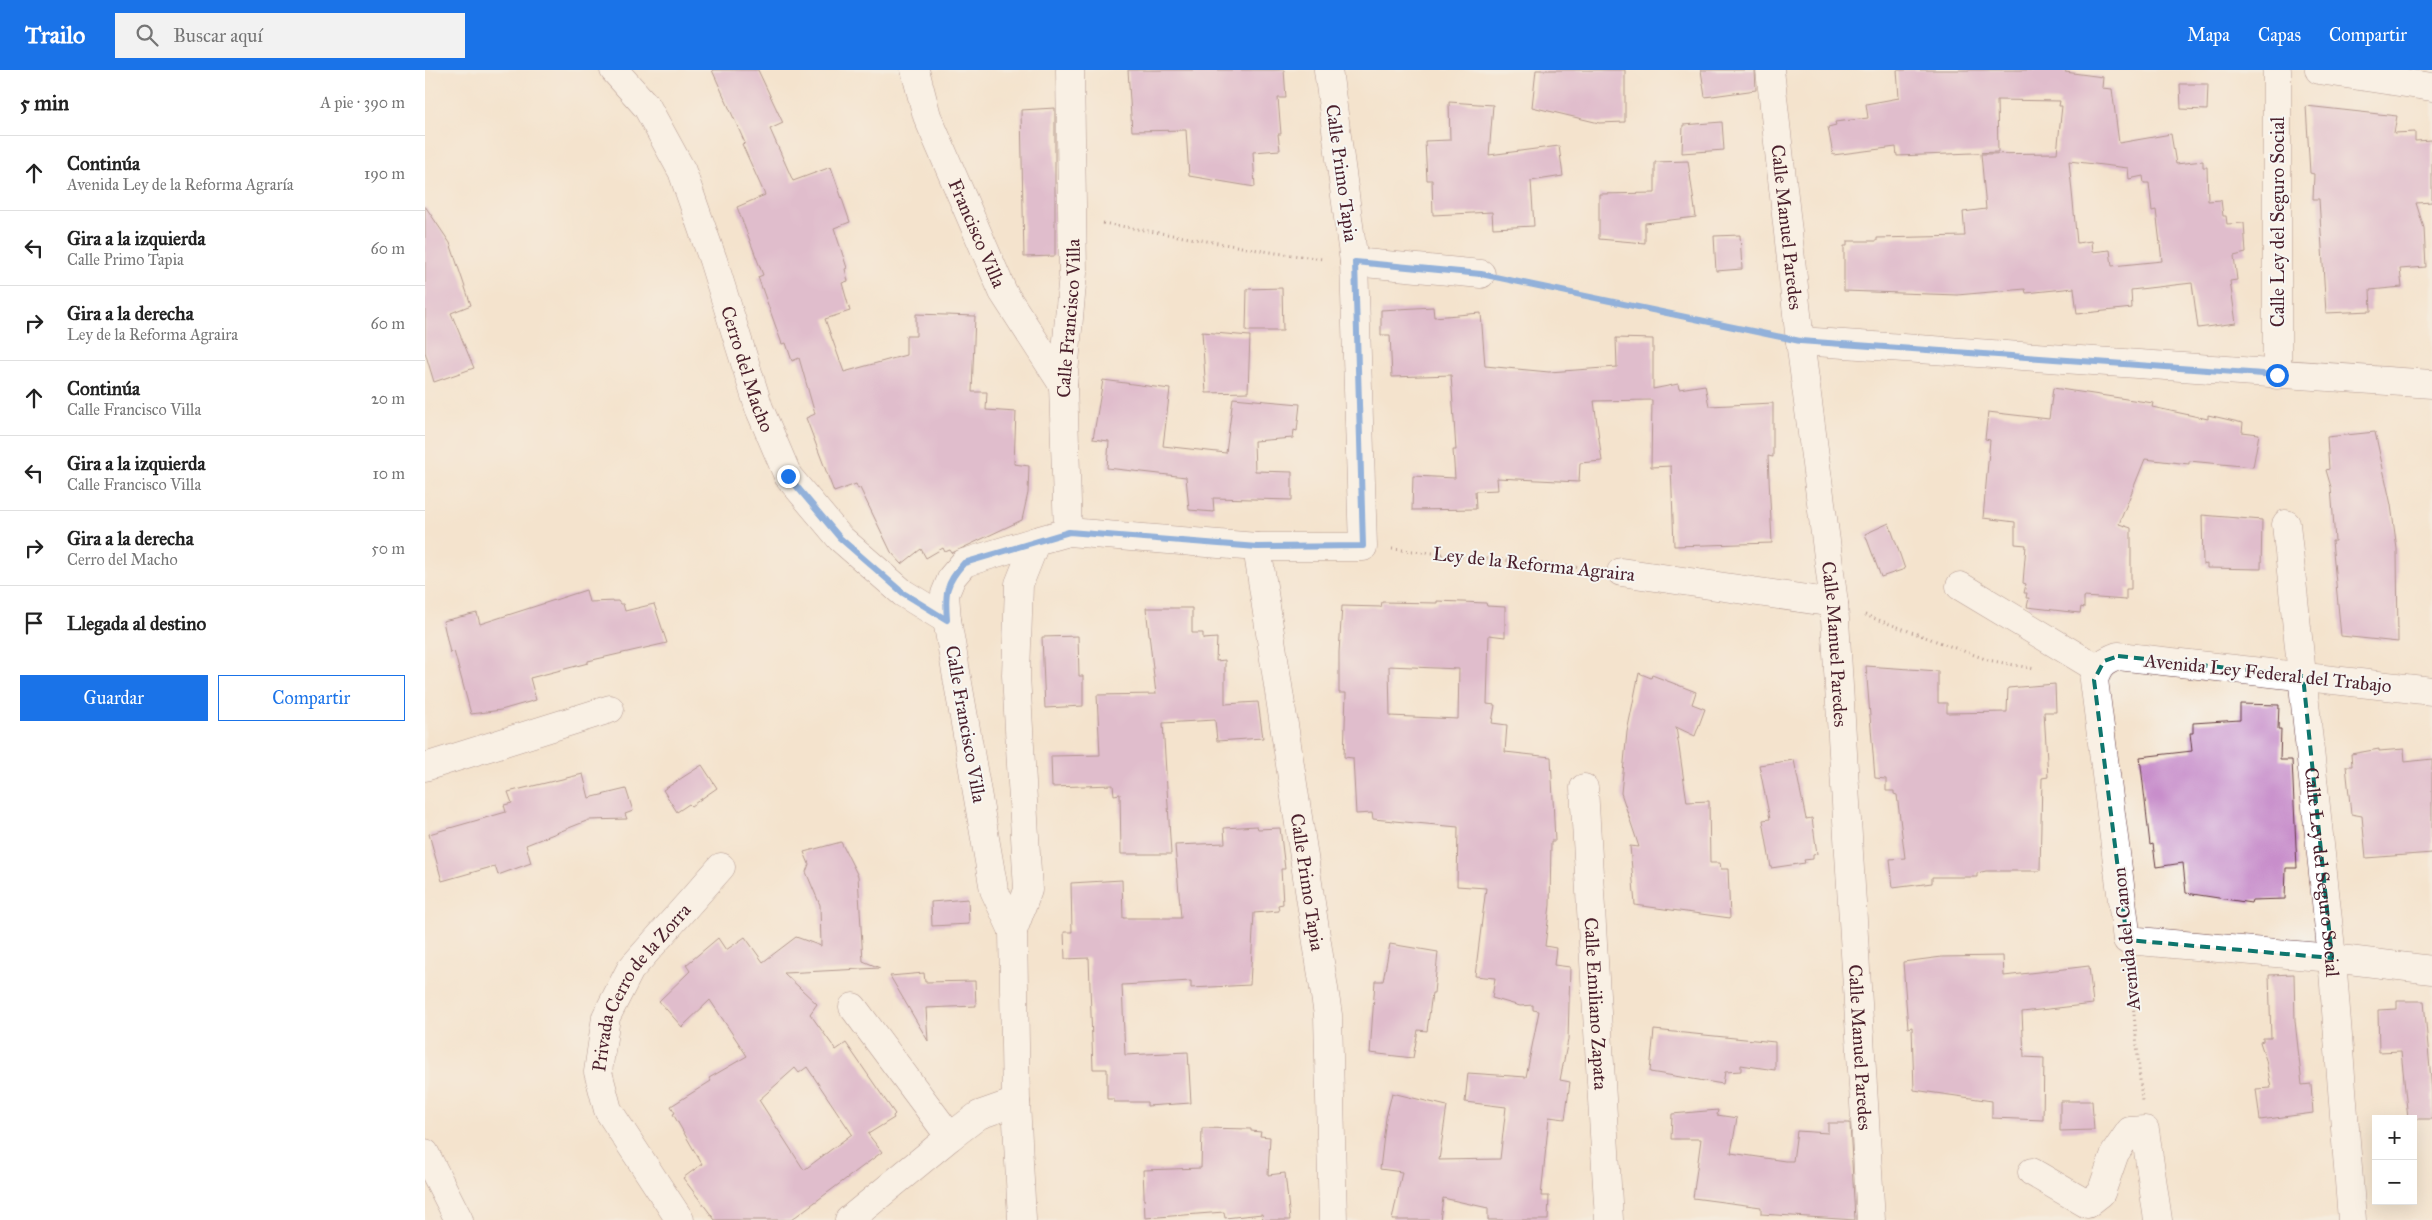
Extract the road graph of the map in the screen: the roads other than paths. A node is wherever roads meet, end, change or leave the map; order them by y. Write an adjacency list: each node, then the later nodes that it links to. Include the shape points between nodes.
1 (615, 70): 22 (street, Cerro del Macho, via 647,107 682,171 759,408 788,476 840,538 903,593)
2 (915, 70): 14 (street, Francisco Villa, via 927,116 1003,292)
3 (1070, 70): 14 (street, Calle Francisco Villa, via 1073,272)
4 (1328, 70): 9 (street, Calle Primo Tapia)
5 (1770, 70): 11 (street, Calle Manuel Paredes)
6 (2277, 70): 12 (street, Calle Ley del Seguro Social)
7 (2319, 70): 8 (street)
8 (2432, 87)
9 (1355, 262): 10 (street); 18 (street, Calle Primo Tapia, via 1363,546)
10 (1481, 274)
11 (1800, 341): 12 (street); 21 (street, Calle Manuel Paredes)
12 (2277, 375): 13 (street)
13 (2432, 384)
14 (1063, 385): 16 (street, Calle Francisco Villa)
15 (2287, 524): 24 (street, Calle Ley del Seguro Social)
16 (1069, 532): 17 (street, Calle Francisco Villa); 18 (street)
17 (1036, 541): 22 (street, Calle Francisco Villa, via 964,563 952,577 945,594); 30 (street, Calle Francisco Villa, via 1019,584 1017,675 1028,890)
18 (1257, 547): 42 (street, Calle Primo Tapia, via 1328,1015)
19 (1621, 572): 21 (street, Ley de la Reforma Agraira)
20 (1960, 586): 23 (street)
21 (1834, 604): 44 (street, Calle Manuel Paredes)
22 (947, 620): 30 (street, Calle Francisco Villa, via 995,890)
23 (2101, 665): 24 (street, Avenida Ley Federal del Trabajo, via 2118,656); 31 (street, Avenida del Canon, via 2094,680 2127,940)
24 (2303, 676): 25 (street, Avenida Ley Federal del Trabajo); 31 (street, Calle Ley del Seguro Social)
25 (2432, 691)
26 (610, 709): 27 (street)
27 (425, 767)
28 (1584, 788): 43 (street, Calle Emiliano Zapata)
29 (721, 867): 39 (street, Privada Cerro de la Zorra, via 630,970 606,1017 598,1072 608,1110)
30 (1013, 931): 34 (street, Calle Francisco Villa)
31 (2331, 958): 32 (street); 46 (street, Calle Ley del Seguro Social)
32 (2432, 970)
33 (853, 1007): 35 (street)
34 (1016, 1102): 35 (street, via 979,1115); 41 (street, Calle Francisco Villa)
35 (950, 1136): 40 (street)
36 (425, 1154): 38 (street)
37 (2032, 1172): 45 (street, via 2087,1204 2101,1193 2115,1154 2130,1131 2145,1130)
38 (459, 1220)
39 (680, 1220)
40 (849, 1220)
41 (1022, 1220)
42 (1333, 1220)
43 (1609, 1220)
44 (1871, 1220)
45 (2158, 1220)
46 (2352, 1220)

